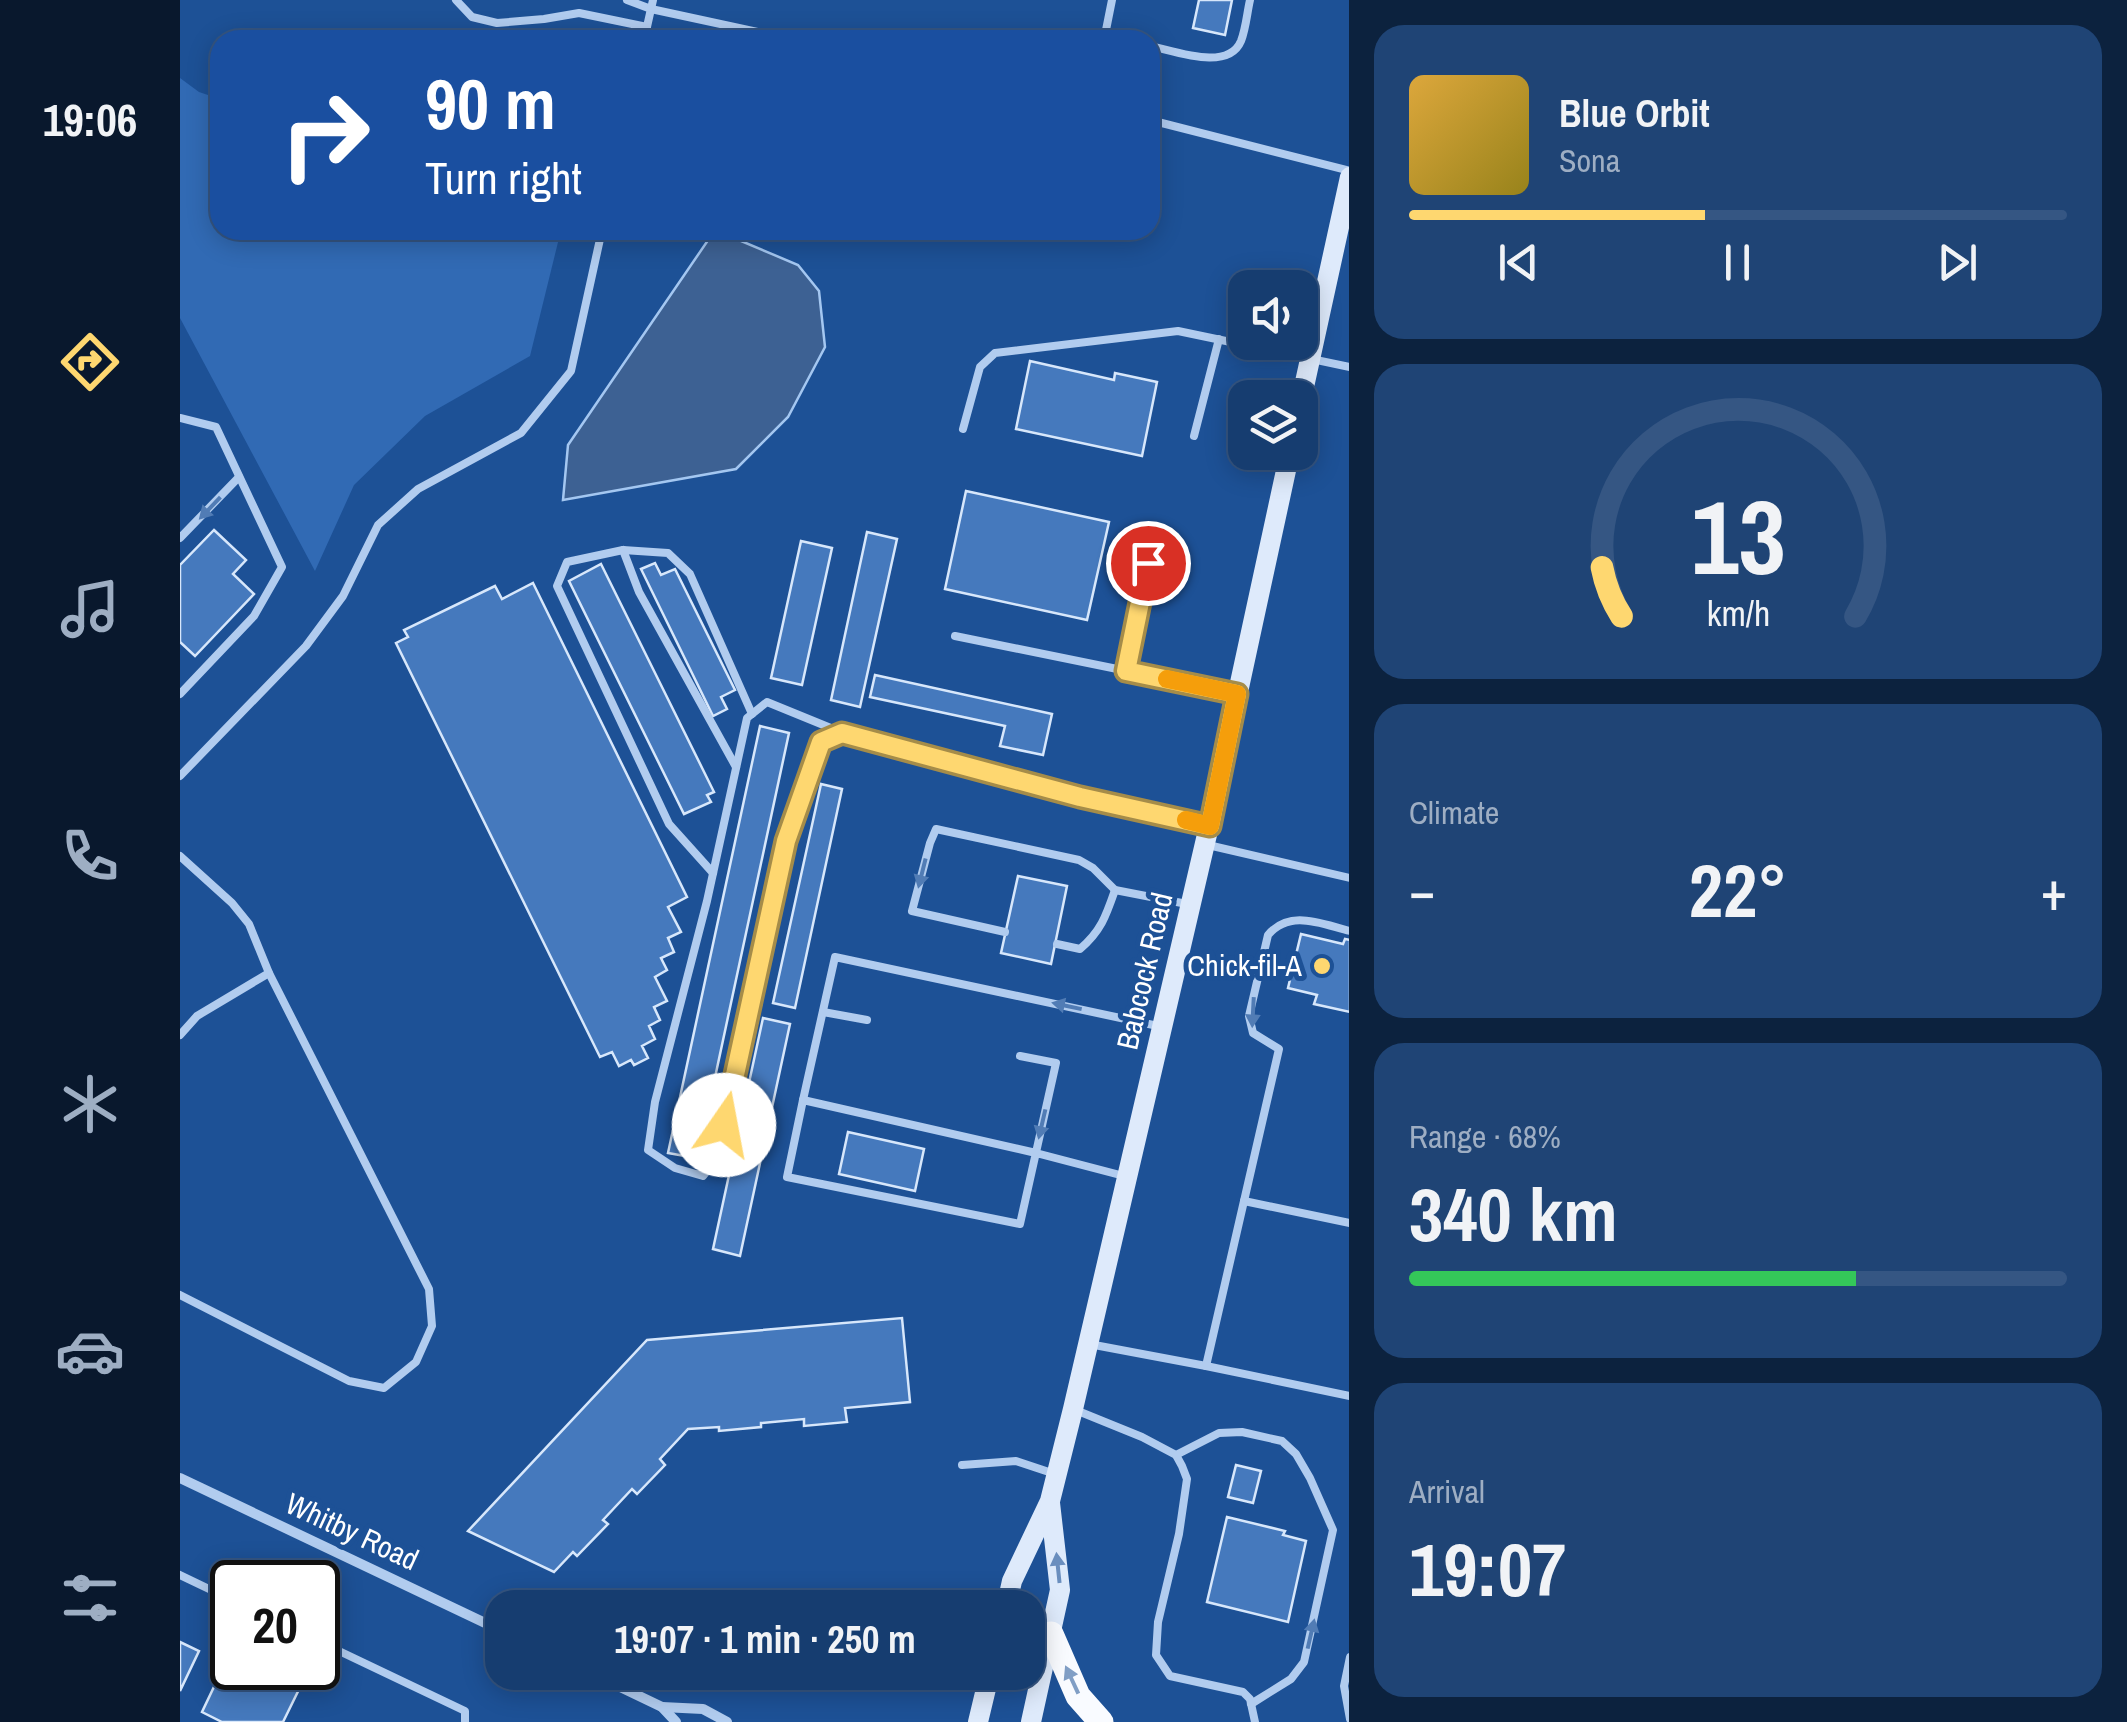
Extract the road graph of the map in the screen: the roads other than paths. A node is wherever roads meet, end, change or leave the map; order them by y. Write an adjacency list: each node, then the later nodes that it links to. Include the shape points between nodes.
1 (456, 0): 6 (lane, via 472,17 497,23 578,13)
2 (627, 0): 5 (lane)
3 (1112, 0): 9 (lane)
4 (1250, 0): 10 (lane, via 1232,54 1216,59)
5 (652, 4): 6 (lane); 8 (lane)
6 (648, 27): 7 (lane)
7 (647, 30)
8 (755, 30)
9 (1106, 30)
10 (1160, 48)
11 (1160, 123): 12 (lane)
12 (1349, 174)
13 (1349, 179): 15 (main road)
14 (600, 240): 35 (lane, via 571,371 521,433 418,489 378,525 343,596 306,646)
15 (1318, 321)
16 (1219, 339): 17 (lane); 21 (lane, via 1178,331 995,353 980,367); 22 (lane)
17 (1228, 341)
18 (1318, 360): 19 (lane)
19 (1349, 367)
20 (180, 418): 24 (lane, via 216,427)
21 (963, 429)
22 (1194, 436)
23 (1286, 470): 31 (main road, Babcock Road)
24 (239, 477): 26 (lane, one-way to 26); 30 (lane, via 282,567 254,616)
25 (1155, 527): 29 (lane)
26 (180, 538)
27 (623, 550): 32 (lane, via 668,553 690,574); 34 (lane, via 639,592); 38 (lane, via 566,562 557,586 669,824)
28 (955, 636): 29 (lane)
29 (1126, 671): 31 (lane)
30 (180, 694)
31 (1237, 694): 36 (main road, Babcock Road)
32 (752, 714): 33 (lane, via 767,702); 34 (lane)
33 (842, 733): 36 (lane); 38 (lane, via 821,742 786,841 716,1160 703,1176 648,1150)
34 (736, 768): 38 (lane)
35 (180, 776)
36 (1207, 835): 39 (lane); 41 (main road, Babcock Road)
37 (180, 856): 45 (lane, via 249,924)
38 (713, 873)
39 (1349, 878)
40 (1115, 890): 41 (lane); 43 (lane, one-way to 43, via 1078,860 936,829 912,912); 44 (lane, via 1090,940 1080,949)
41 (1191, 905): 48 (main road, Babcock Road)
42 (1349, 930): 54 (lane, one-way to 54, via 1293,919 1268,935 1249,1016 1253,1032 1280,1049)
43 (1005, 932)
44 (1057, 944)
45 (269, 973): 49 (lane, via 198,1016); 56 (lane, via 429,1288 432,1326 416,1362 384,1388 348,1381)
46 (823, 1012): 47 (lane); 48 (lane, one-way to 46, via 834,957); 51 (lane)
47 (867, 1020)
48 (1163, 1027): 53 (main road, Babcock Road)
49 (180, 1035)
50 (1020, 1056): 52 (lane, one-way to 52, via 1056,1063)
51 (803, 1100): 52 (lane); 52 (lane, via 787,1177 1020,1224)
52 (1036, 1153): 53 (lane)
53 (1128, 1178): 57 (main road, Babcock Road)
54 (1244, 1201): 55 (lane); 58 (lane)
55 (1349, 1223)
56 (180, 1296)
57 (1089, 1344): 58 (lane); 60 (main road, Babcock Road)
58 (1206, 1366): 59 (lane)
59 (1349, 1396)
60 (1073, 1409): 61 (lane); 63 (main road, Babcock Road)
61 (1176, 1455): 75 (lane, via 1187,1479 1156,1655 1170,1676 1232,1688); 75 (lane, one-way to 61, via 1291,1679 1304,1662 1333,1530 1310,1478 1282,1441 1219,1433)
62 (962, 1464): 63 (lane, via 1016,1461)
63 (1057, 1475): 65 (main road, Babcock Road)
64 (180, 1478): 69 (street, Whitby Road)
65 (1050, 1501): 68 (main road, Babcock Road); 70 (main road, Babcock Road, one-way to 65, via 1060,1590)
66 (180, 1575): 67 (lane)
67 (210, 1589)
68 (1010, 1590)
69 (485, 1623)
70 (1051, 1634): 82 (main road, Babcock Road); 83 (main road, one-way to 70, via 1078,1696)
71 (340, 1651): 78 (lane, via 465,1711)
72 (1349, 1662): 77 (lane)
73 (627, 1690): 76 (street)
74 (986, 1690): 81 (main road)
75 (1251, 1704): 84 (lane)
76 (662, 1707): 79 (street); 80 (street, via 703,1708)
77 (1349, 1714)
78 (464, 1722)
79 (676, 1722)
80 (727, 1722)
81 (978, 1722)
82 (1032, 1722)
83 (1101, 1722)
84 (1255, 1722)

